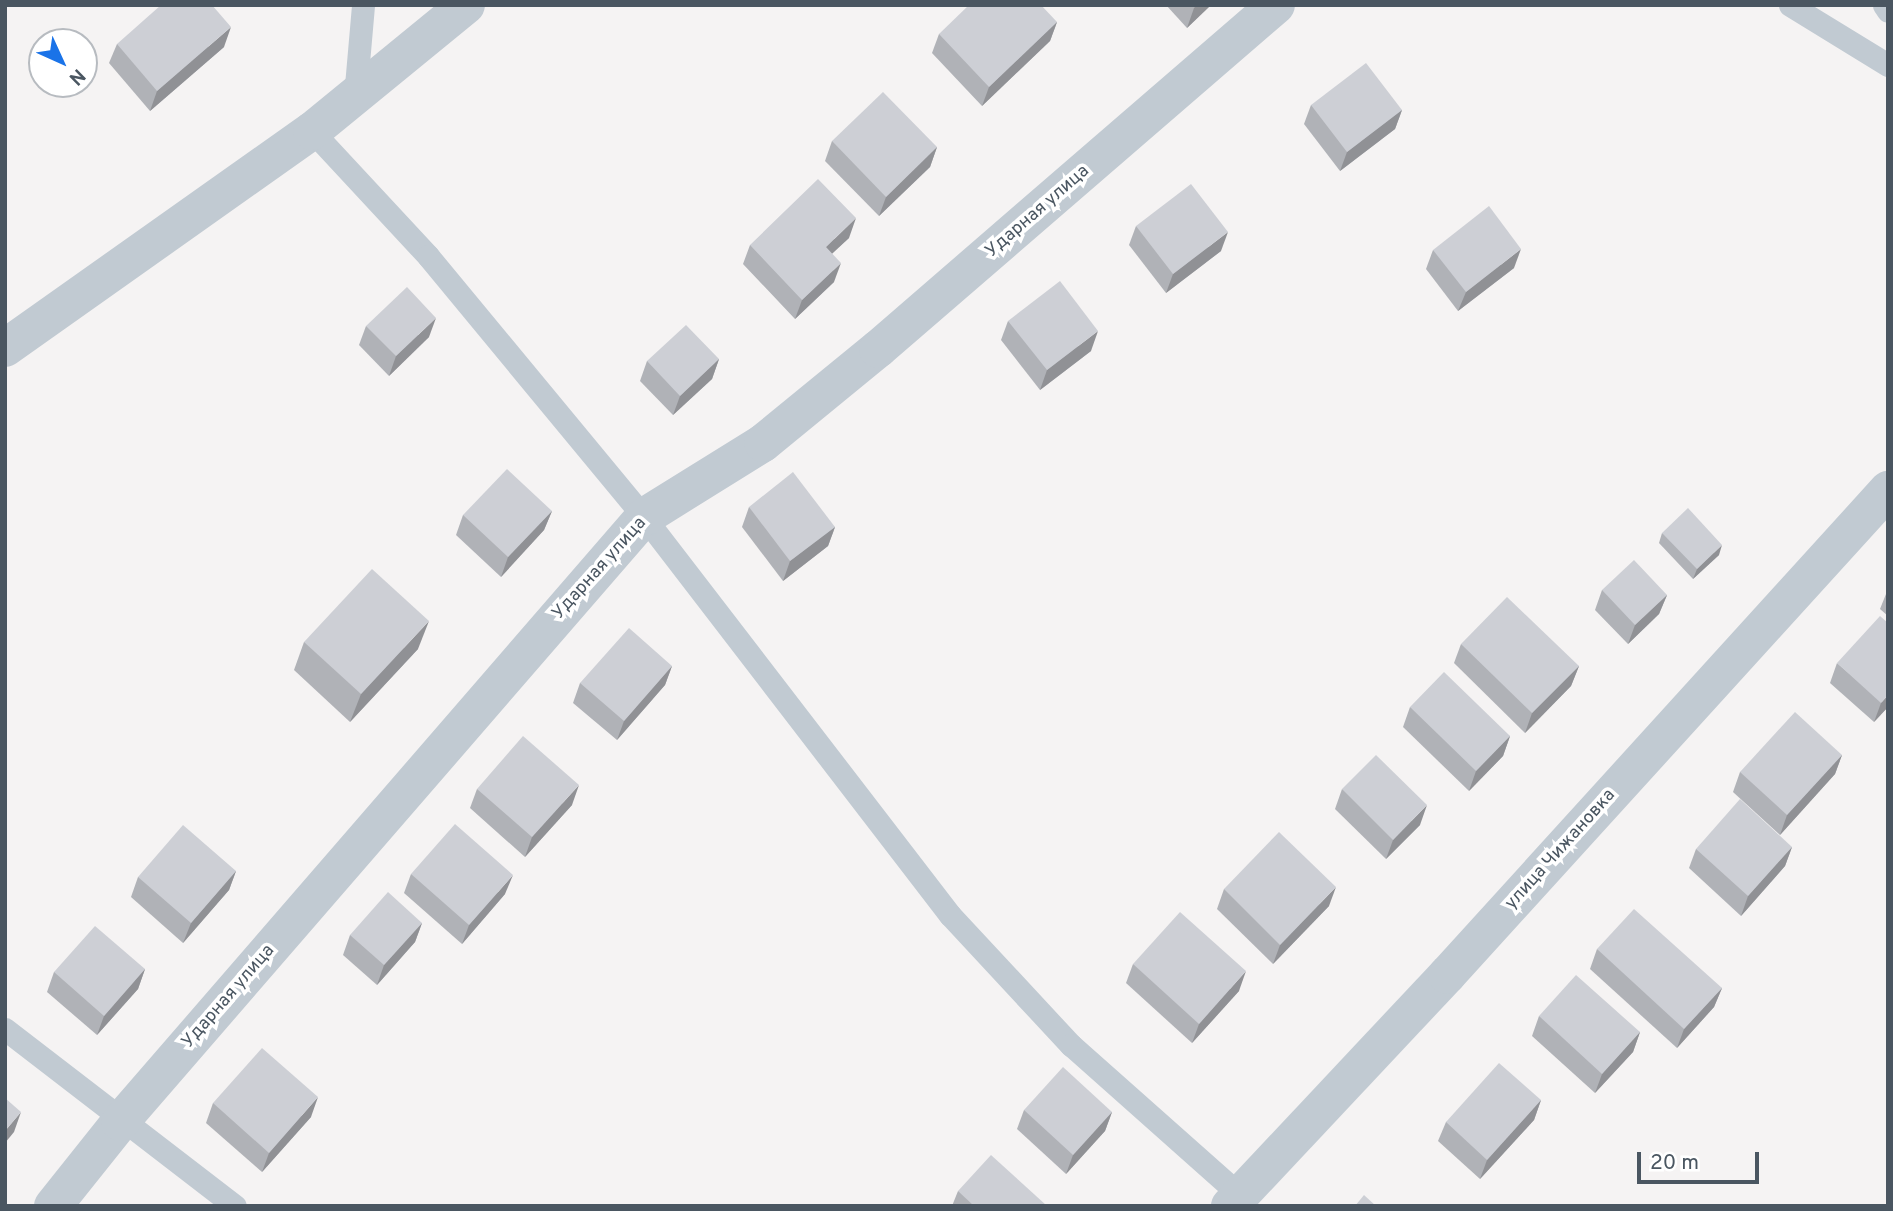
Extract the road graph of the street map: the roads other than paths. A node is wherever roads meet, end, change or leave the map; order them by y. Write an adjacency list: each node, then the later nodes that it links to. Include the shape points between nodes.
1 (363, 5): 8 (lane)
2 (466, 5): 8 (street)
3 (1276, 5): 12 (street, Ударная улица, via 868,358 763,443)
4 (1790, 5): 7 (lane)
5 (1884, 5): 6 (lane)
6 (1888, 11)
7 (1888, 65)
8 (355, 97): 9 (street)
9 (312, 131): 10 (street); 12 (lane, via 428,257)
10 (5, 348)
11 (1888, 489): 15 (street, улица Чижановка, via 1447,975)
12 (644, 517): 14 (street, Ударная улица); 15 (lane, via 950,915 1071,1045)
13 (5, 1029): 14 (lane)
14 (120, 1122): 16 (street, Ударная улица); 17 (lane)
15 (1235, 1200)
16 (53, 1206)
17 (234, 1206)

